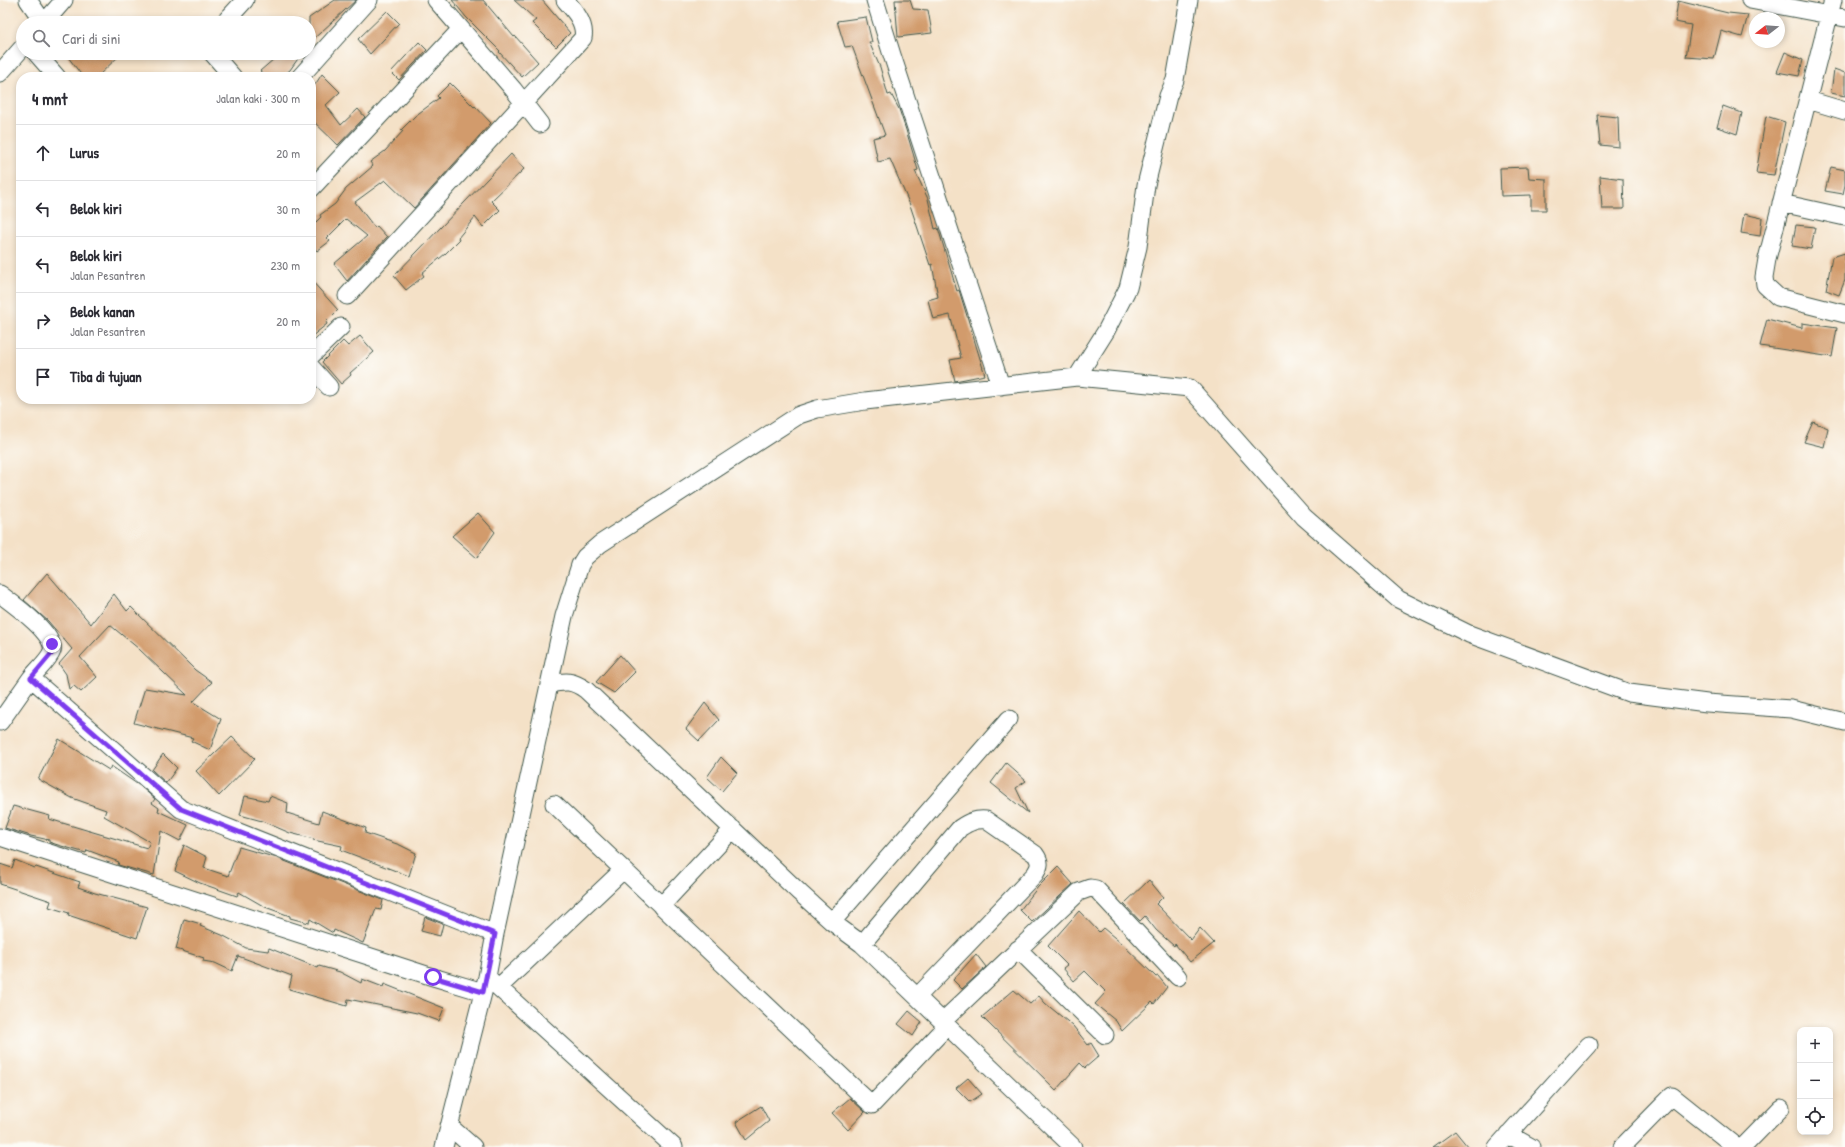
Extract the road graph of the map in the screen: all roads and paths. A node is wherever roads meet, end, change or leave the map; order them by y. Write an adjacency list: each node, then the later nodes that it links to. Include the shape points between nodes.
1 (28, 0): 11 (street)
2 (64, 0): 12 (street)
3 (245, 0): 13 (street)
4 (369, 0): 16 (street)
5 (436, 0): 14 (street)
6 (565, 0): 25 (street, via 581,21 583,38)
7 (875, 0): 37 (street)
8 (1189, 0): 36 (street, via 1175,80 1168,96 1146,185 1138,247 1128,288 1106,331)
9 (1750, 0): 10 (street)
10 (1836, 10): 24 (street)
11 (39, 16)
12 (50, 16)
13 (230, 16)
14 (461, 29): 25 (street); 28 (street)
15 (16, 55): 23 (street)
16 (316, 59)
17 (42, 60): 20 (street)
18 (218, 60): 21 (street)
19 (315, 60): 22 (street)
20 (53, 72)
21 (229, 72)
22 (304, 72)
23 (0, 73)
24 (1808, 100): 26 (street); 29 (street)
25 (525, 103): 27 (street); 31 (street)
26 (1845, 111)
27 (540, 124)
28 (316, 184)
29 (1781, 203): 30 (street); 32 (street, via 1767,259 1765,284 1778,297)
30 (1845, 217)
31 (347, 296)
32 (1845, 314)
33 (341, 327): 34 (street)
34 (316, 351)
35 (316, 373): 38 (street)
36 (1077, 377): 37 (street); 44 (street, via 1190,388 1310,522 1398,599 1469,634 1629,692 1707,703 1791,710)
37 (1000, 386): 41 (street, via 865,401 817,409 799,415 614,534 585,557 580,565 564,616)
38 (329, 387)
39 (0, 594): 40 (street, via 48,636 52,644 52,653)
40 (31, 678): 43 (street); 51 (street, via 181,809)
41 (550, 684): 46 (street, via 568,681 586,690); 51 (street)
42 (1009, 719): 50 (street)
43 (0, 722)
44 (1845, 722)
45 (554, 804): 48 (street)
46 (733, 829): 49 (street); 50 (street)
47 (0, 837): 55 (street, via 433,977)
48 (623, 870): 49 (street); 55 (street)
49 (661, 906): 57 (street, via 872,1105)
50 (832, 922): 52 (street)
51 (495, 934): 55 (street)
52 (862, 944): 56 (street); 56 (street, via 960,828 968,822 986,820 1035,854 1040,865 1035,874)
53 (1018, 950): 54 (street, via 1079,892 1090,888 1096,889); 57 (street); 58 (street)
54 (1178, 977)
55 (490, 985): 61 (street); 65 (street)
56 (918, 997): 57 (street)
57 (945, 1023): 66 (street)
58 (1105, 1035)
59 (1589, 1045): 62 (street)
60 (1781, 1108): 70 (street)
61 (450, 1126): 63 (street); 64 (street)
62 (1502, 1141): 67 (street)
63 (444, 1147)
64 (474, 1147)
65 (674, 1147)
66 (1073, 1147)
67 (1531, 1147)
68 (1622, 1147): 69 (street, via 1672,1096)
69 (1736, 1147)
70 (1743, 1147)

